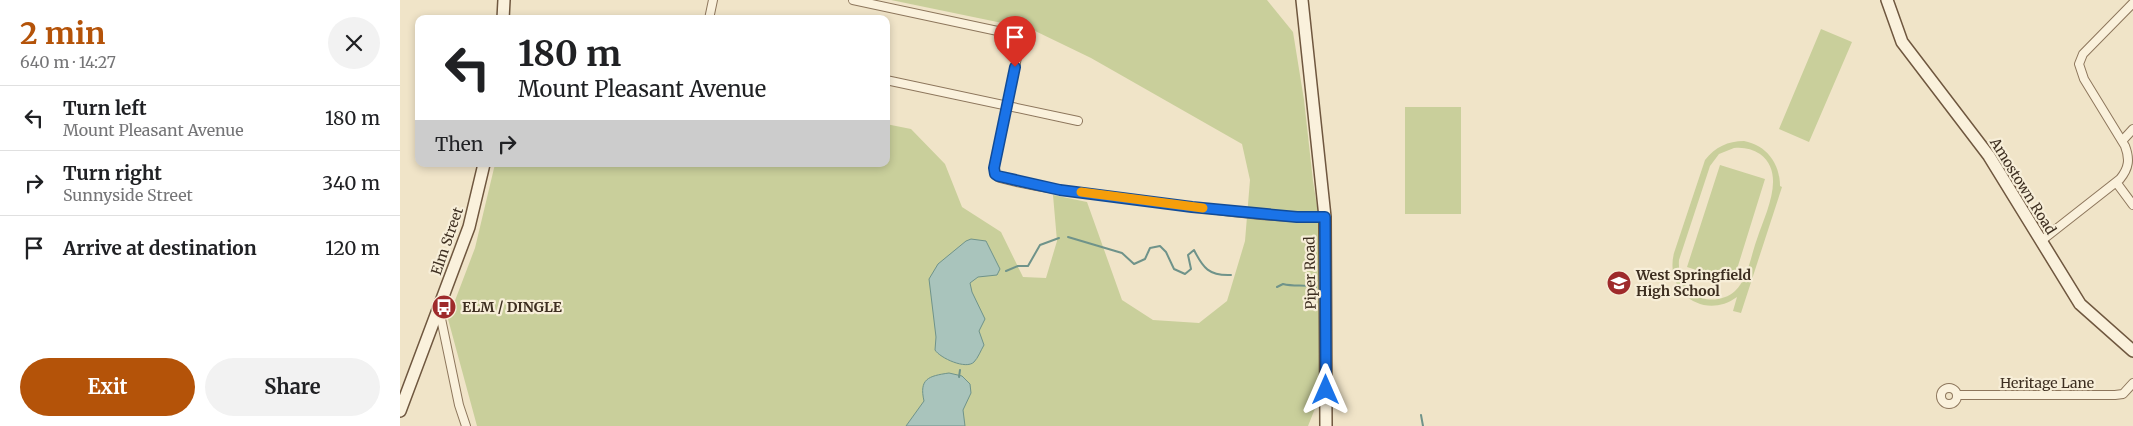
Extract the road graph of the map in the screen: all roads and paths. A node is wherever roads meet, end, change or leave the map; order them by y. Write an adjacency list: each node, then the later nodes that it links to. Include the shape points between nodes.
1 (504, 0): 7 (main road)
2 (713, 0): 8 (street)
3 (853, 0): 10 (street, via 1017,37 1020,45)
4 (1302, 0): 17 (main road, Piper Road)
5 (1887, 0): 18 (main road, Amostown Road, via 1907,50 1989,156)
6 (2133, 3): 13 (street, via 2083,54 2079,64 2084,79)
7 (503, 15)
8 (710, 15)
9 (890, 81): 10 (street)
10 (1007, 105): 11 (street); 17 (street, via 994,168 995,174 1002,178 1068,191 1228,211)
11 (1078, 121)
12 (2133, 129): 13 (street)
13 (2122, 141): 15 (street, via 2128,154 2128,167)
14 (483, 167): 19 (main road, Elm Street, via 472,217)
15 (2116, 182): 16 (street); 18 (street)
16 (2133, 205)
17 (1325, 217): 25 (main road, Piper Road)
18 (2040, 241): 20 (main road, Amostown Road, via 2080,304)
19 (439, 308): 23 (main road, Elm Street); 24 (street)
20 (2133, 351)
21 (2133, 383): 22 (street, Heritage Lane, via 2123,394 2115,395)
22 (1957, 395)
23 (400, 411)
24 (466, 426)
25 (1326, 426)

